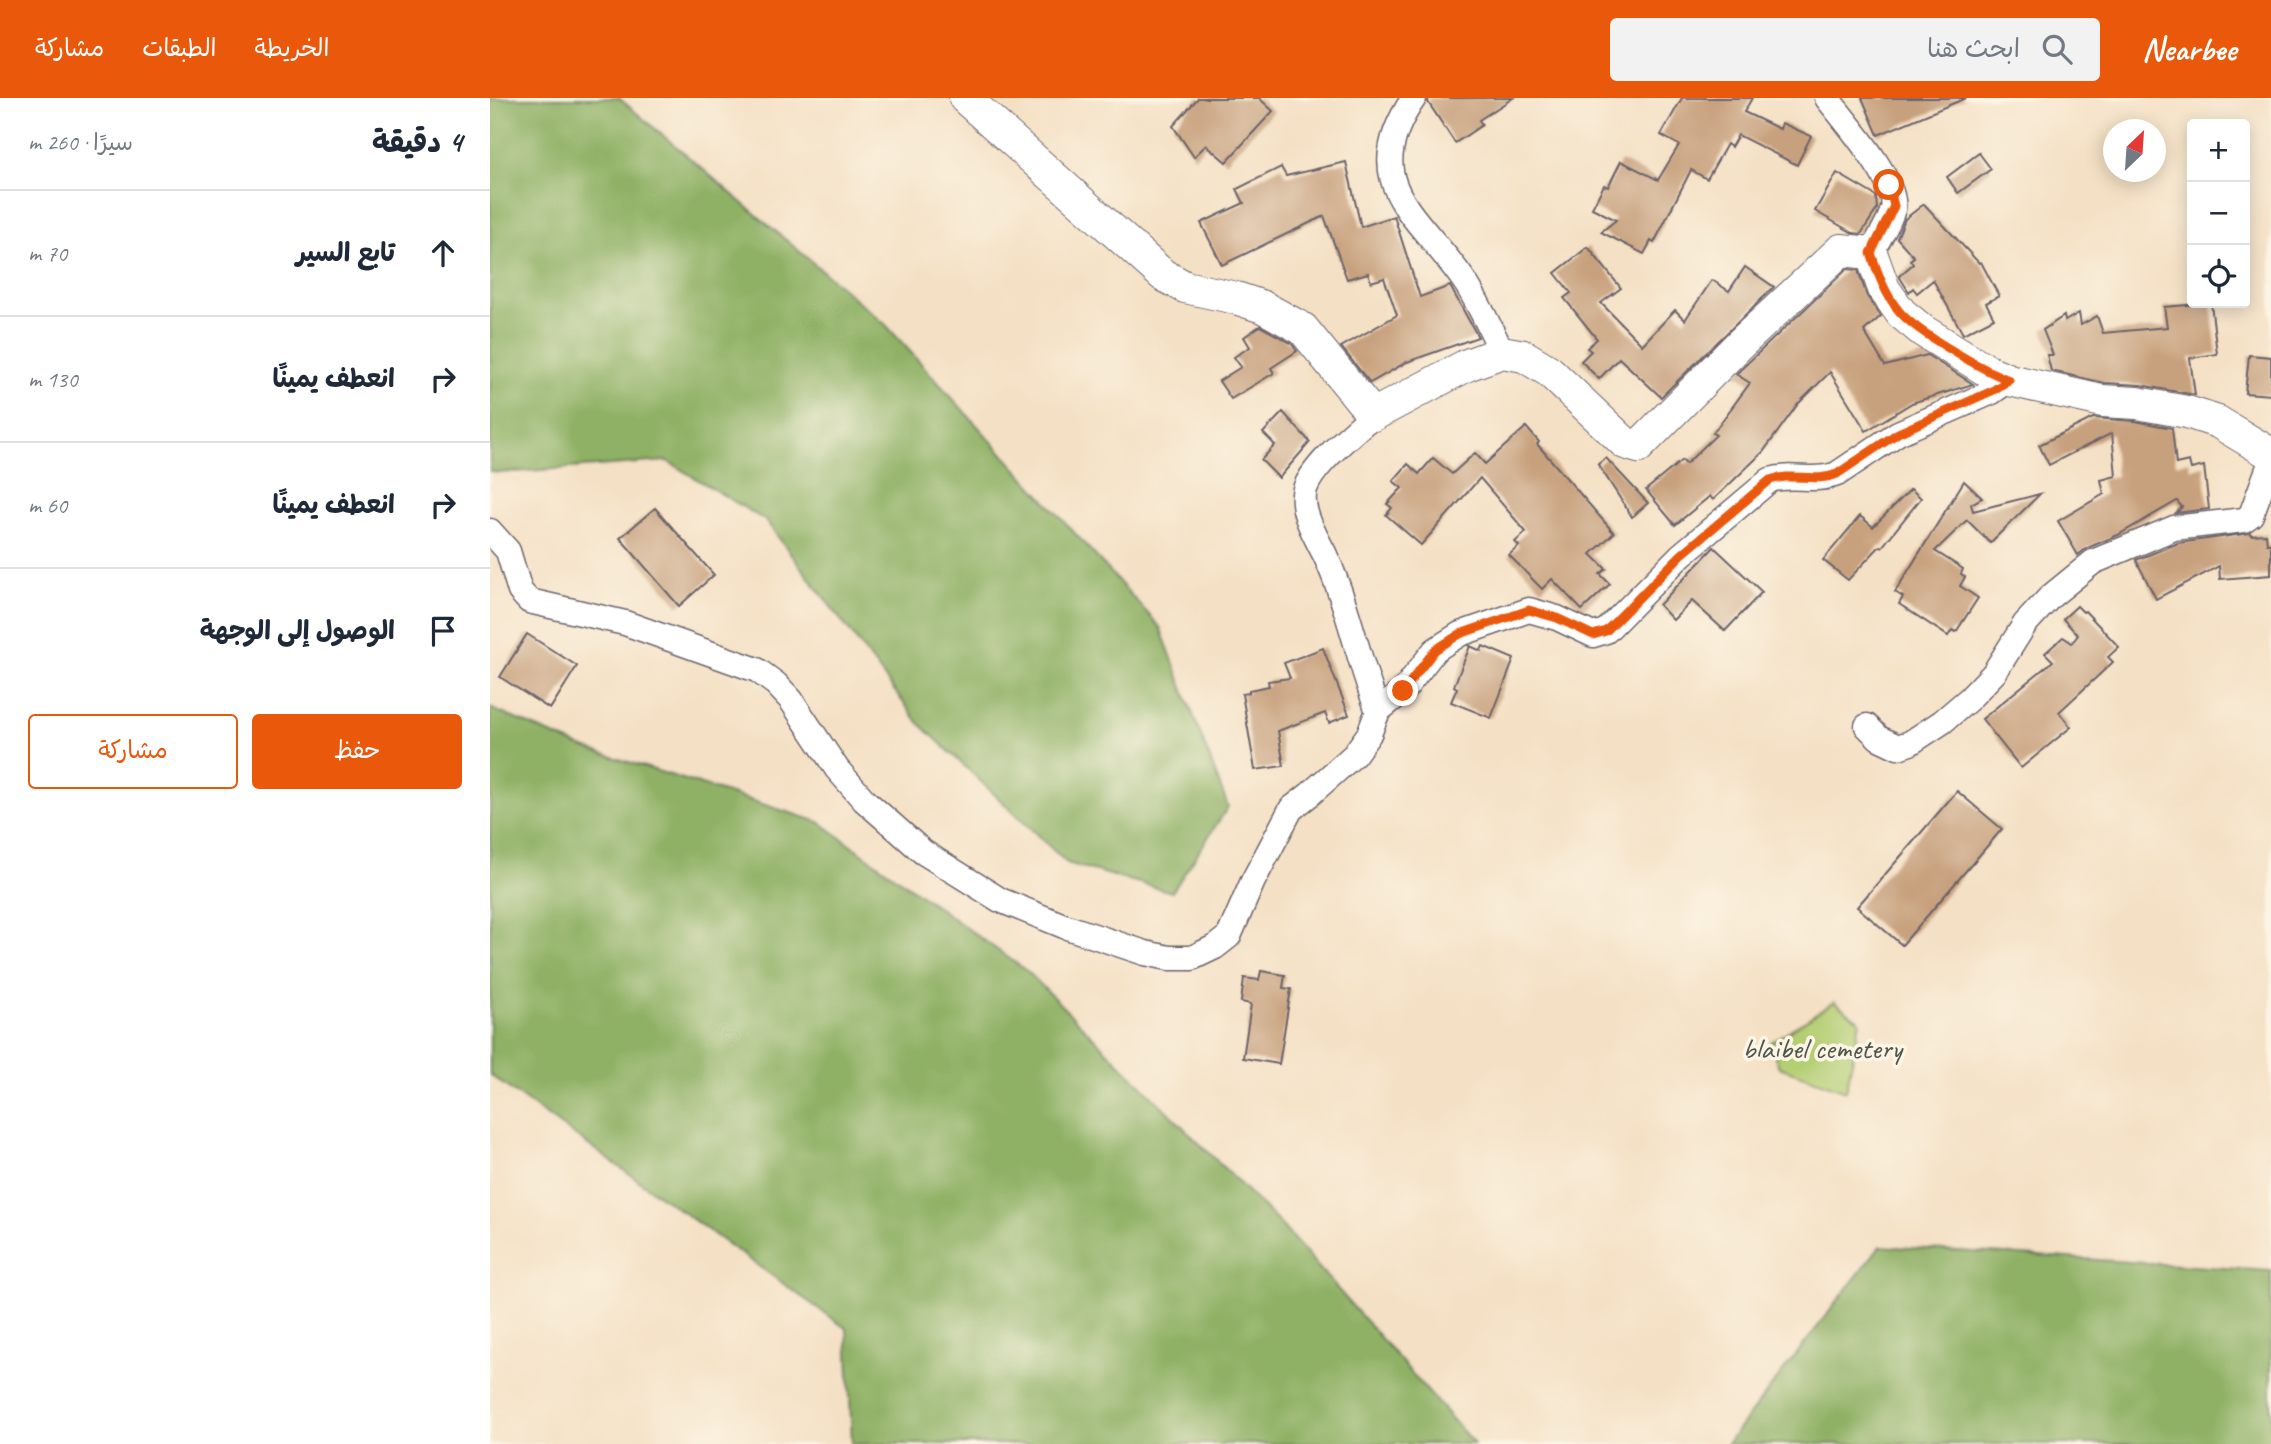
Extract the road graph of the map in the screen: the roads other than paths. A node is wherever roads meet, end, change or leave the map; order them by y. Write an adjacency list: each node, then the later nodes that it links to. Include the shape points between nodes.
1 (965, 98): 7 (street, via 1163,275 1185,287 1263,307 1303,329)
2 (1414, 98): 5 (street, via 1395,131 1389,156 1395,188 1466,284)
3 (1827, 98): 4 (street, via 1889,185 1894,206)
4 (1871, 253): 5 (street, via 1841,250 1638,447 1625,443 1549,371 1524,356); 6 (street, via 1884,289 1901,313 1988,372)
5 (1502, 352): 7 (street, via 1467,365)
6 (2009, 380): 8 (street, via 2102,401 2187,412 2218,422); 11 (street, via 1898,433 1837,474 1770,480 1681,555 1606,631 1593,635 1529,610 1460,634 1435,650 1403,691)
7 (1373, 415): 11 (street, via 1330,455 1305,490 1305,500)
8 (2271, 454)
9 (2271, 461): 12 (street, via 2251,515 2244,520 2174,528 2093,562 2025,624 1994,673 1969,699 1925,733 1898,747)
10 (490, 531): 11 (street, via 508,551 520,591 529,601 625,622 741,662 769,678 797,708 837,769 864,800 954,873 1000,900 1064,926 1169,958 1192,958 1229,936 1291,809 1354,755 1370,734)
11 (1378, 711)
12 (1867, 726)

